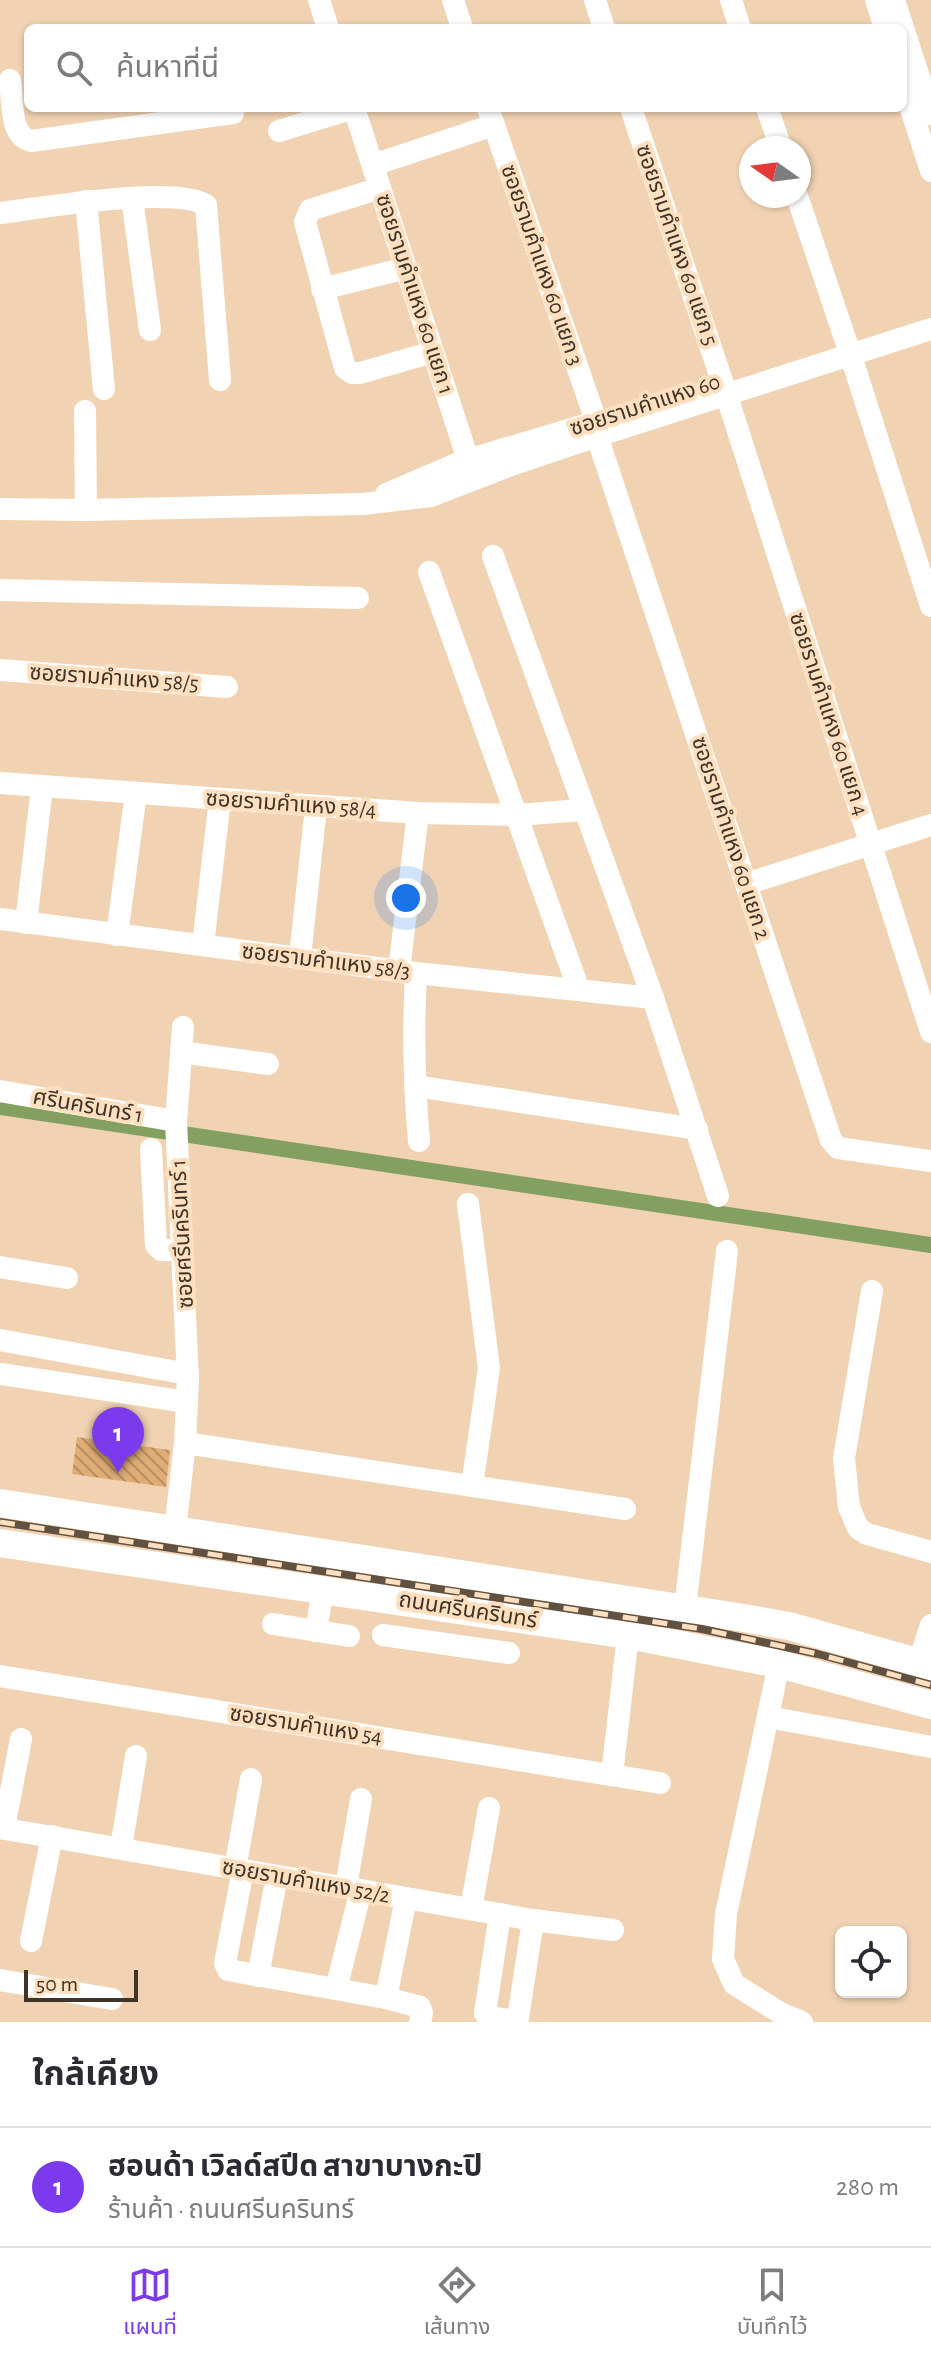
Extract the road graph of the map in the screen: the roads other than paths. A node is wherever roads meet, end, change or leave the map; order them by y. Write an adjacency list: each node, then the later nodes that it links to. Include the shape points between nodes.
1 (319, 0): 7 (street)
2 (453, 0): 8 (street)
3 (595, 0): 9 (street)
4 (731, 0): 10 (street)
5 (876, 0): 11 (street)
6 (894, 0): 12 (street)
7 (323, 24)
8 (461, 24)
9 (603, 24)
10 (739, 24)
11 (884, 24)
12 (902, 24)
13 (907, 40): 21 (street)
14 (13, 80): 20 (street, via 16,133 31,141)
15 (907, 96): 27 (street)
16 (326, 112): 22 (street)
17 (355, 112): 26 (street, ซอยรามคำแหง 60 แยก 1)
18 (632, 112): 41 (street, ซอยรามคำแหง 60 แยก 5)
19 (768, 112): 25 (street)
20 (233, 113)
21 (931, 114)
22 (299, 116): 24 (street)
23 (491, 117): 26 (street); 44 (street, ซอยรามคำแหง 60 แยก 3)
24 (279, 131)
25 (777, 136)
26 (373, 165): 28 (street, ซอยรามคำแหง 60 แยก 1)
27 (931, 171)
28 (380, 188): 33 (street, ซอยรามคำแหง 60 แยก 1); 34 (street, via 306,215)
29 (132, 198): 30 (street); 37 (street); 40 (street, via 183,198 206,205)
30 (86, 201): 32 (street); 42 (street)
31 (801, 208): 38 (street)
32 (0, 213)
33 (406, 268): 34 (street); 39 (street, ซอยรามคำแหง 60 แยก 1)
34 (322, 289): 39 (street, via 345,368 352,373)
35 (931, 314): 38 (street, ซอยรามคำแหง 60)
36 (931, 329): 38 (street, ซอยรามคำแหง 60)
37 (150, 330)
38 (849, 349): 41 (street, ซอยรามคำแหง 60); 52 (street)
39 (433, 352): 45 (street, ซอยรามคำแหง 60 แยก 1)
40 (220, 380)
41 (724, 388): 44 (street, ซอยรามคำแหง 60); 64 (street, ซอยรามคำแหง 60 แยก 4)
42 (104, 389)
43 (85, 411): 47 (street)
44 (597, 429): 45 (street, ซอยรามคำแหง 60); 65 (street, ซอยรามคำแหง 60 แยก 2)
45 (472, 470): 47 (street, ซอยรามคำแหง 60, via 363,504)
46 (0, 509): 47 (street, ซอยรามคำแหง 60)
47 (86, 510)
48 (493, 556): 60 (street)
49 (429, 572): 62 (street)
50 (0, 590): 51 (street)
51 (358, 598)
52 (931, 606)
53 (0, 670): 54 (street, ซอยรามคำแหง 58/5)
54 (227, 687)
55 (0, 783): 56 (street, ซอยรามคำแหง 58/4)
56 (42, 787): 57 (street, ซอยรามคำแหง 58/4); 67 (street)
57 (136, 793): 58 (street, ซอยรามคำแหง 58/4); 68 (street)
58 (220, 799): 59 (street, ซอยรามคำแหง 58/4); 69 (street)
59 (316, 807): 61 (street, ซอยรามคำแหง 58/4); 70 (street)
60 (583, 810): 62 (street, ซอยรามคำแหง 58/4); 73 (street)
61 (418, 813): 62 (street, ซอยรามคำแหง 58/4); 71 (street)
62 (517, 815): 72 (street)
63 (931, 825): 64 (street)
64 (871, 844): 65 (street); 75 (street, ซอยรามคำแหง 60 แยก 4)
65 (746, 884): 84 (street, ซอยรามคำแหง 60 แยก 2, via 831,1140 838,1148)
66 (0, 919): 67 (street, ซอยรามคำแหง 58/3)
67 (26, 923): 68 (street, ซอยรามคำแหง 58/3)
68 (117, 935): 69 (street, ซอยรามคำแหง 58/3)
69 (203, 945): 70 (street, ซอยรามคำแหง 58/3)
70 (300, 957): 71 (street, ซอยรามคำแหง 58/3)
71 (407, 972): 72 (street, ซอยรามคำแหง 58/3); 78 (street)
72 (579, 990): 73 (street, ซอยรามคำแหง 58/3)
73 (653, 998): 80 (street)
74 (183, 1027): 76 (street, ซอยศรีนครินทร์ 1)
75 (931, 1032)
76 (181, 1052): 77 (street); 81 (street, ซอยศรีนครินทร์ 1)
77 (268, 1064)
78 (415, 1086): 80 (street); 82 (street)
79 (0, 1091): 81 (street, ศรีนครินทร์ 1)
80 (697, 1129): 85 (street)
81 (177, 1132): 87 (street, ซอยศรีนครินทร์ 1)
82 (419, 1141)
83 (151, 1149): 87 (street, via 156,1245)
84 (931, 1161)
85 (718, 1196)
86 (468, 1204): 97 (street, via 489,1368)
87 (182, 1250): 94 (street, ซอยศรีนครินทร์ 1)
88 (727, 1251): 105 (street)
89 (0, 1267): 90 (street)
90 (67, 1278)
91 (872, 1291): 102 (street, via 844,1458 849,1507 858,1528 867,1534)
92 (0, 1340): 94 (street)
93 (0, 1374): 95 (street)
94 (188, 1374): 95 (street, ซอยศรีนครินทร์ 1)
95 (187, 1402): 96 (street, ซอยศรีนครินทร์ 1)
96 (185, 1443): 97 (street); 100 (street, ซอยศรีนครินทร์ 1)
97 (472, 1486): 99 (street)
98 (0, 1503): 100 (main road, ถนนศรีนครินทร์)
99 (625, 1509)
100 (175, 1530): 105 (main road, ถนนศรีนครินทร์)
101 (0, 1543): 103 (main road, ถนนศรีนครินทร์)
102 (931, 1552)
103 (323, 1589): 104 (main road, ถนนศรีนครินทร์); 109 (street)
104 (418, 1603): 111 (main road, ถนนศรีนครินทร์); 113 (street)
105 (685, 1608): 108 (main road, ถนนศรีนครินทร์)
106 (273, 1624): 109 (street)
107 (931, 1625): 116 (street)
108 (789, 1626): 115 (main road); 116 (main road, ถนนศรีนครินทร์)
109 (316, 1631): 112 (street)
110 (383, 1635): 113 (street)
111 (628, 1635): 115 (main road, ถนนศรีนครินทร์); 123 (street)
112 (349, 1636)
113 (413, 1639): 114 (street)
114 (509, 1653)
115 (779, 1664): 118 (main road, ถนนศรีนครินทร์); 119 (street)
116 (925, 1664)
117 (0, 1676): 123 (street, ซอยรามคำแหง 54)
118 (931, 1705)
119 (768, 1717): 121 (street); 146 (street, via 726,1914 723,1959 734,1984)
120 (21, 1739): 128 (street)
121 (931, 1747)
122 (136, 1756): 130 (street)
123 (612, 1775): 125 (street, ซอยรามคำแหง 54)
124 (251, 1779): 131 (street)
125 (660, 1783)
126 (361, 1799): 133 (street)
127 (489, 1808): 135 (street)
128 (2, 1828): 129 (street, ซอยรามคำแหง 52/2)
129 (52, 1836): 130 (street, ซอยรามคำแหง 52/2); 139 (street)
130 (121, 1848): 131 (street, ซอยรามคำแหง 52/2)
131 (239, 1869): 132 (street, ซอยรามคำแหง 52/2); 140 (street, via 225,1966)
132 (277, 1876): 133 (street, ซอยรามคำแหง 52/2); 140 (street)
133 (354, 1888): 134 (street, ซอยรามคำแหง 52/2); 142 (street)
134 (406, 1898): 135 (street, ซอยรามคำแหง 52/2); 143 (street)
135 (471, 1909): 136 (street, ซอยรามคำแหง 52/2)
136 (500, 1914): 137 (street, ซอยรามคำแหง 52/2); 137 (street, via 488,2017 518,2018)
137 (533, 1920): 138 (street, ซอยรามคำแหง 52/2)
138 (613, 1930)
139 (31, 1941)
140 (258, 1976): 142 (street)
141 (0, 1980): 144 (street)
142 (336, 1989): 143 (street)
143 (386, 1998): 145 (street, via 420,2007)
144 (112, 1999)
145 (420, 2022)
146 (802, 2022)

